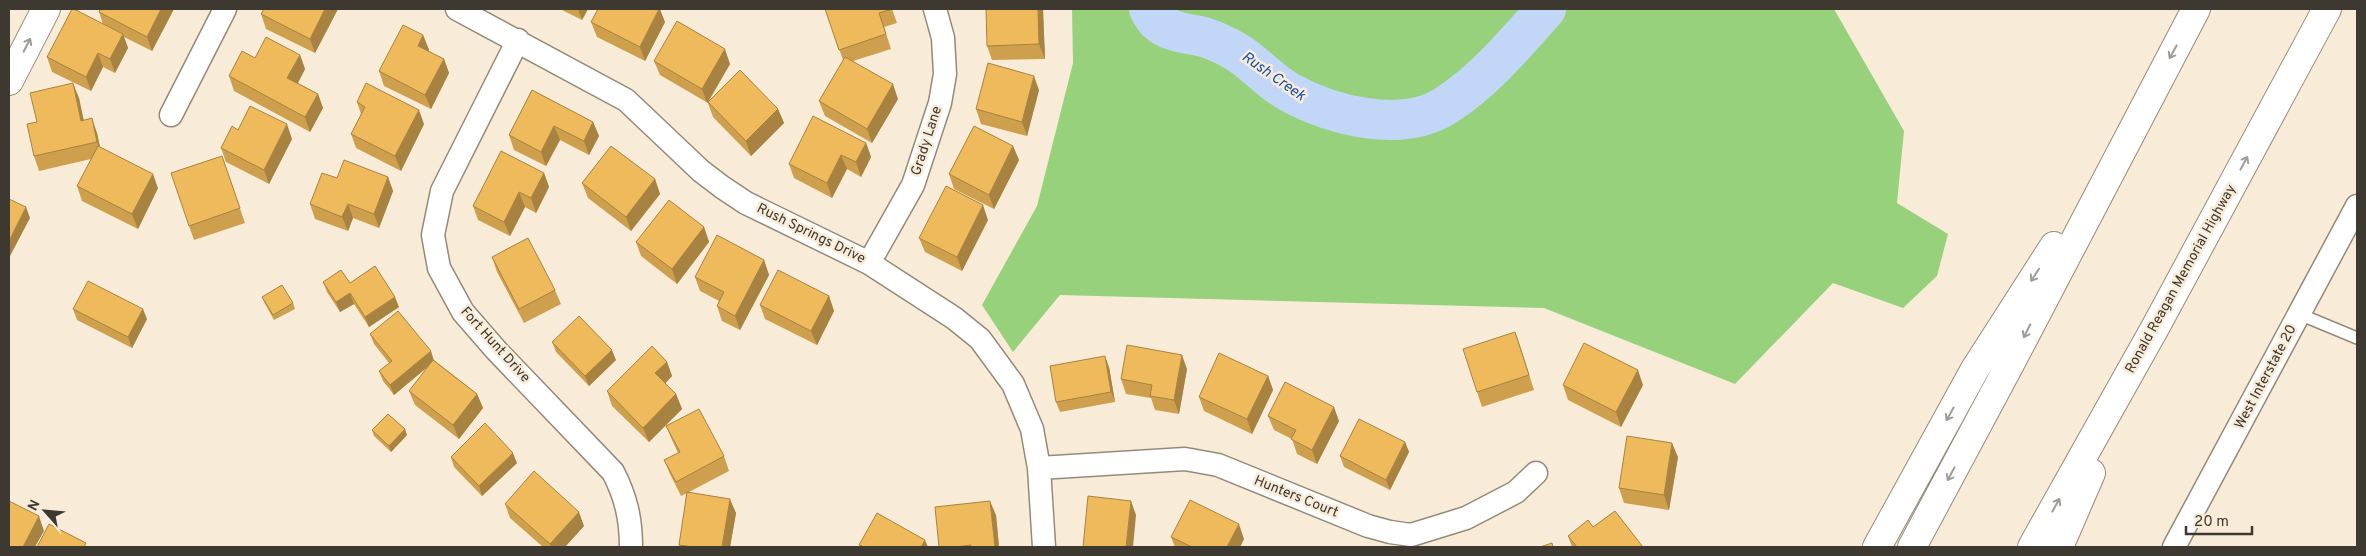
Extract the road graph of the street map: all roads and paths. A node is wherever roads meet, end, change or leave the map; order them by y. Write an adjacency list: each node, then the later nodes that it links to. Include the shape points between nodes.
1 (46, 9): 8 (main road, one-way to 1)
2 (225, 9): 10 (street)
3 (457, 9): 7 (street, Rush Springs Drive)
4 (936, 9): 12 (street, Grady Lane, via 943,38 945,74 940,103 912,185)
5 (2196, 9): 9 (main road, one-way to 9)
6 (2327, 9): 14 (main road, Ronald Reagan Memorial Highway, one-way to 6)
7 (518, 40): 12 (street, Rush Springs Drive, via 626,100 700,171 746,202); 18 (street, Fort Hunt Drive, via 442,191 433,235 439,268 463,312 613,472 624,494 631,521)
8 (9, 81)
9 (2146, 101): 20 (main road, one-way to 20, via 1975,369); 21 (main road, one-way to 21)
10 (171, 116)
11 (2357, 206): 13 (street, West Interstate 20)
12 (869, 262): 16 (street, Rush Springs Drive, via 954,318 980,340 1013,384 1032,429)
13 (2299, 314): 15 (lane); 24 (street, West Interstate 20)
14 (2156, 326): 22 (main road, Ronald Reagan Memorial Highway, one-way to 14); 23 (main road)
15 (2357, 338)
16 (1039, 468): 17 (street, Hunters Court, via 1185,459 1218,465 1368,526 1411,535 1466,518 1516,492); 19 (street, Rush Springs Drive)
17 (1536, 473)
18 (631, 547)
19 (1044, 547)
20 (1877, 547)
21 (1912, 547)
22 (2032, 547)
23 (2059, 547)
24 (2174, 547)

